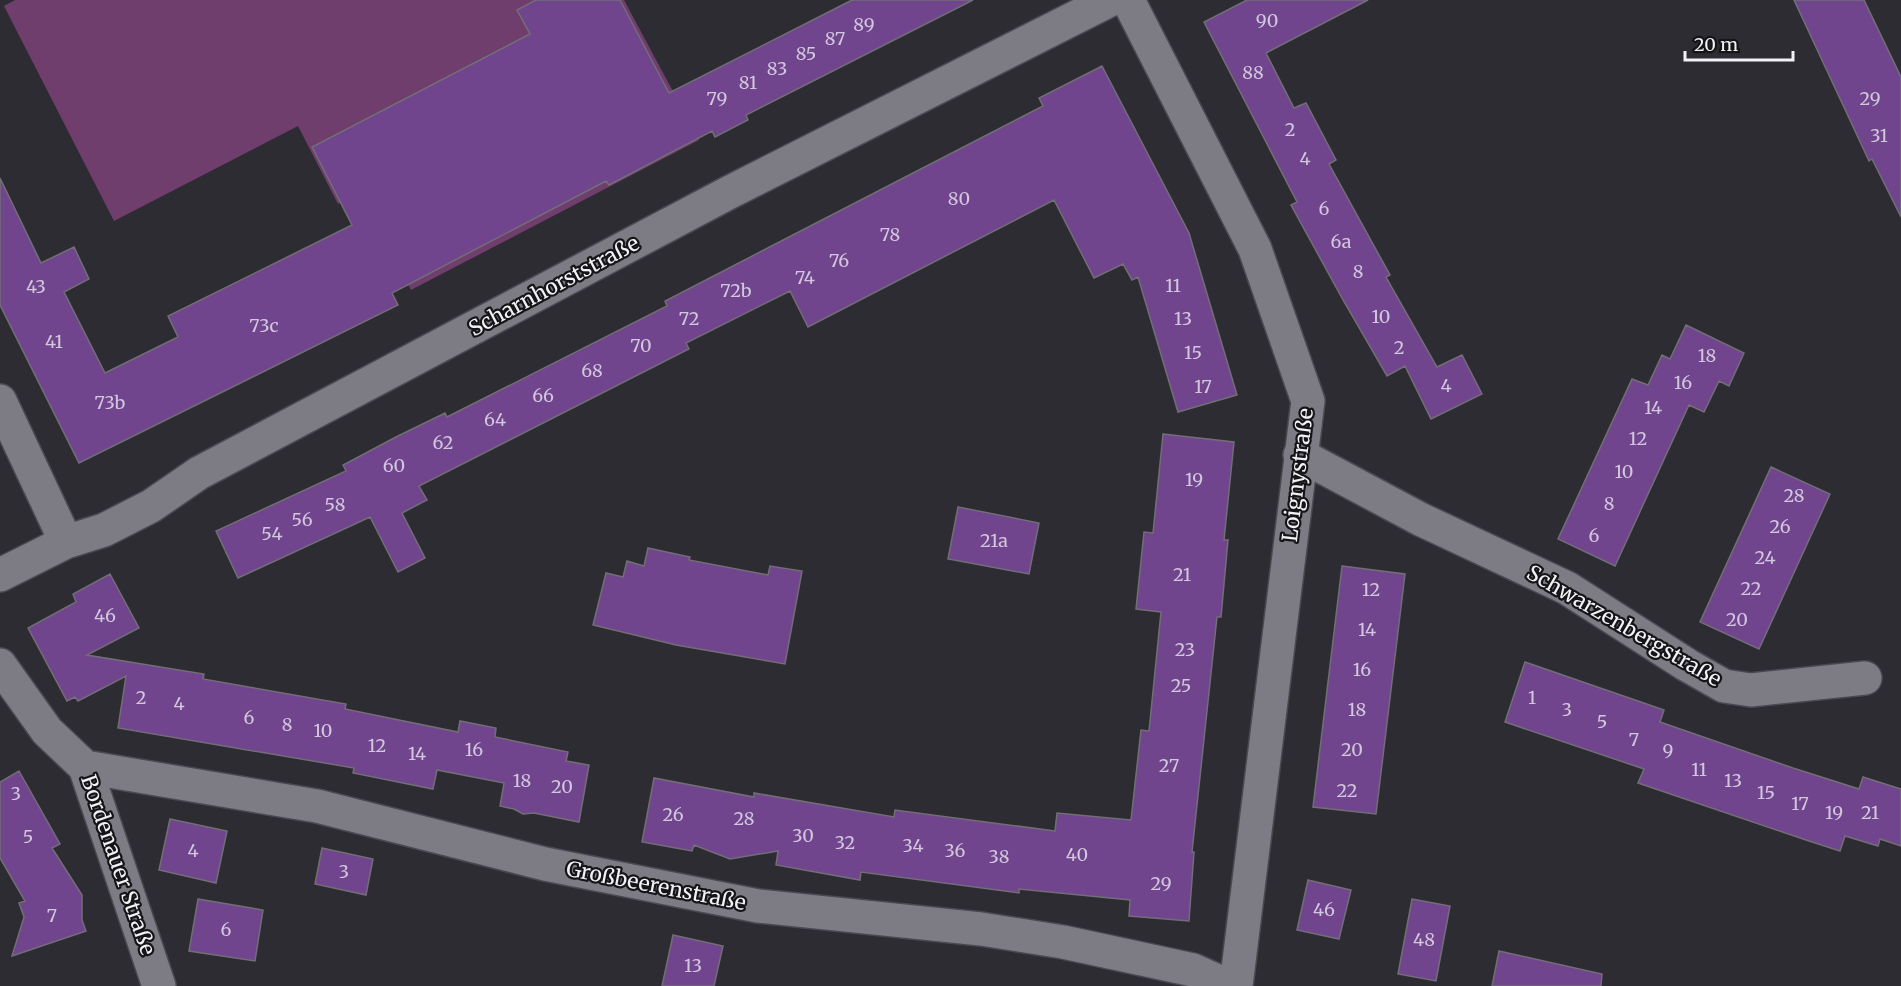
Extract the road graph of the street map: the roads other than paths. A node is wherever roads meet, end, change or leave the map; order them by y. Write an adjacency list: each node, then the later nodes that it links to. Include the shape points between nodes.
1 (1110, 0): 5 (street, Scharnhorststraße, via 720,197 199,473 151,506 104,530)
2 (1128, 0): 4 (street, Loignystraße, via 1255,249 1308,401)
3 (0, 401): 5 (street)
4 (1300, 455): 8 (street, Schwarzenbergstraße, via 1420,519 1567,588 1725,686 1751,690); 12 (street, Loignystraße)
5 (66, 542): 6 (street, Scharnhorststraße)
6 (0, 575)
7 (0, 665): 9 (street, Bordenauer Straße, via 47,730)
8 (1865, 678)
9 (85, 767): 10 (street, Bordenauer Straße); 11 (street, Großbeerenstraße, via 316,806 544,864 758,906 981,929 1063,942 1193,970)
10 (159, 986)
11 (1229, 986)
12 (1236, 986)

